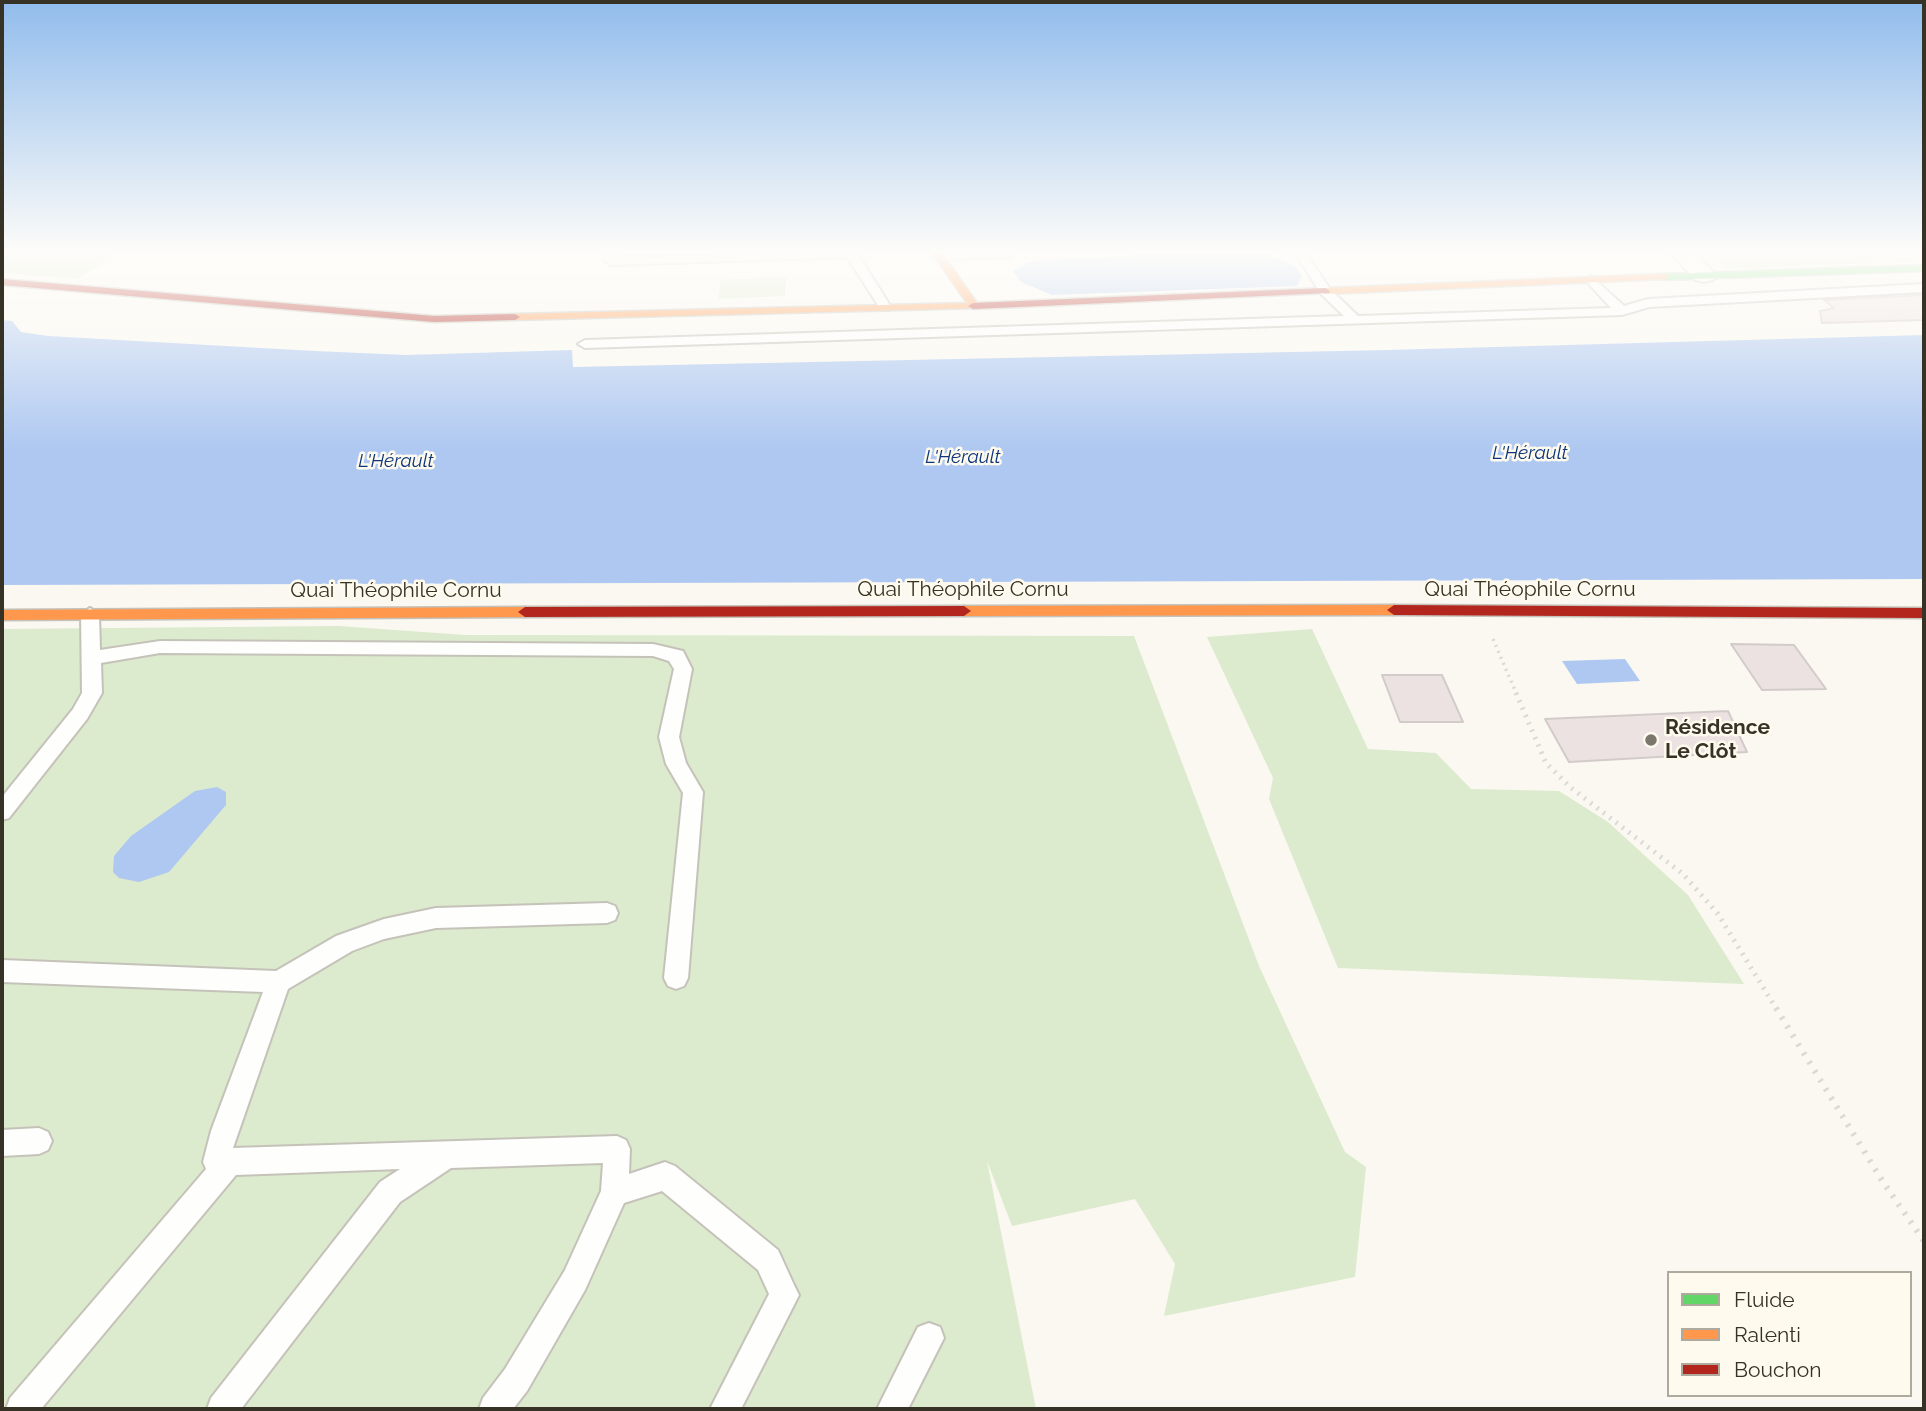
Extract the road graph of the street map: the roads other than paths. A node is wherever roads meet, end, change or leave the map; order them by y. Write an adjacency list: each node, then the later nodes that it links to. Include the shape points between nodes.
1 (981, 319): 4 (lane)
2 (1389, 319): 3 (lane)
3 (1355, 320): 4 (lane)
4 (990, 331): 5 (lane)
5 (585, 344)
6 (1924, 613): 7 (street, Quai Théophile Cornu)
7 (90, 614): 8 (street, Quai Théophile Cornu); 9 (lane)
8 (2, 615)
9 (91, 658): 10 (lane, via 92,693 80,714); 13 (lane, via 160,647 653,650 676,656 683,669 669,737 676,764 693,792)
10 (2, 812)
11 (607, 913): 14 (lane, via 436,918 344,943)
12 (2, 971): 14 (lane)
13 (676, 978)
14 (279, 982): 18 (lane, via 216,1162)
15 (39, 1142): 16 (lane)
16 (2, 1143)
17 (448, 1154): 18 (lane); 19 (lane, via 617,1149); 22 (lane, via 390,1192)
18 (230, 1161): 21 (lane)
19 (615, 1192): 23 (lane, via 575,1280); 24 (lane, via 665,1176 768,1260 784,1295)
20 (929, 1338): 25 (lane)
21 (21, 1409)
22 (222, 1409)
23 (494, 1409)
24 (725, 1409)
25 (892, 1409)

